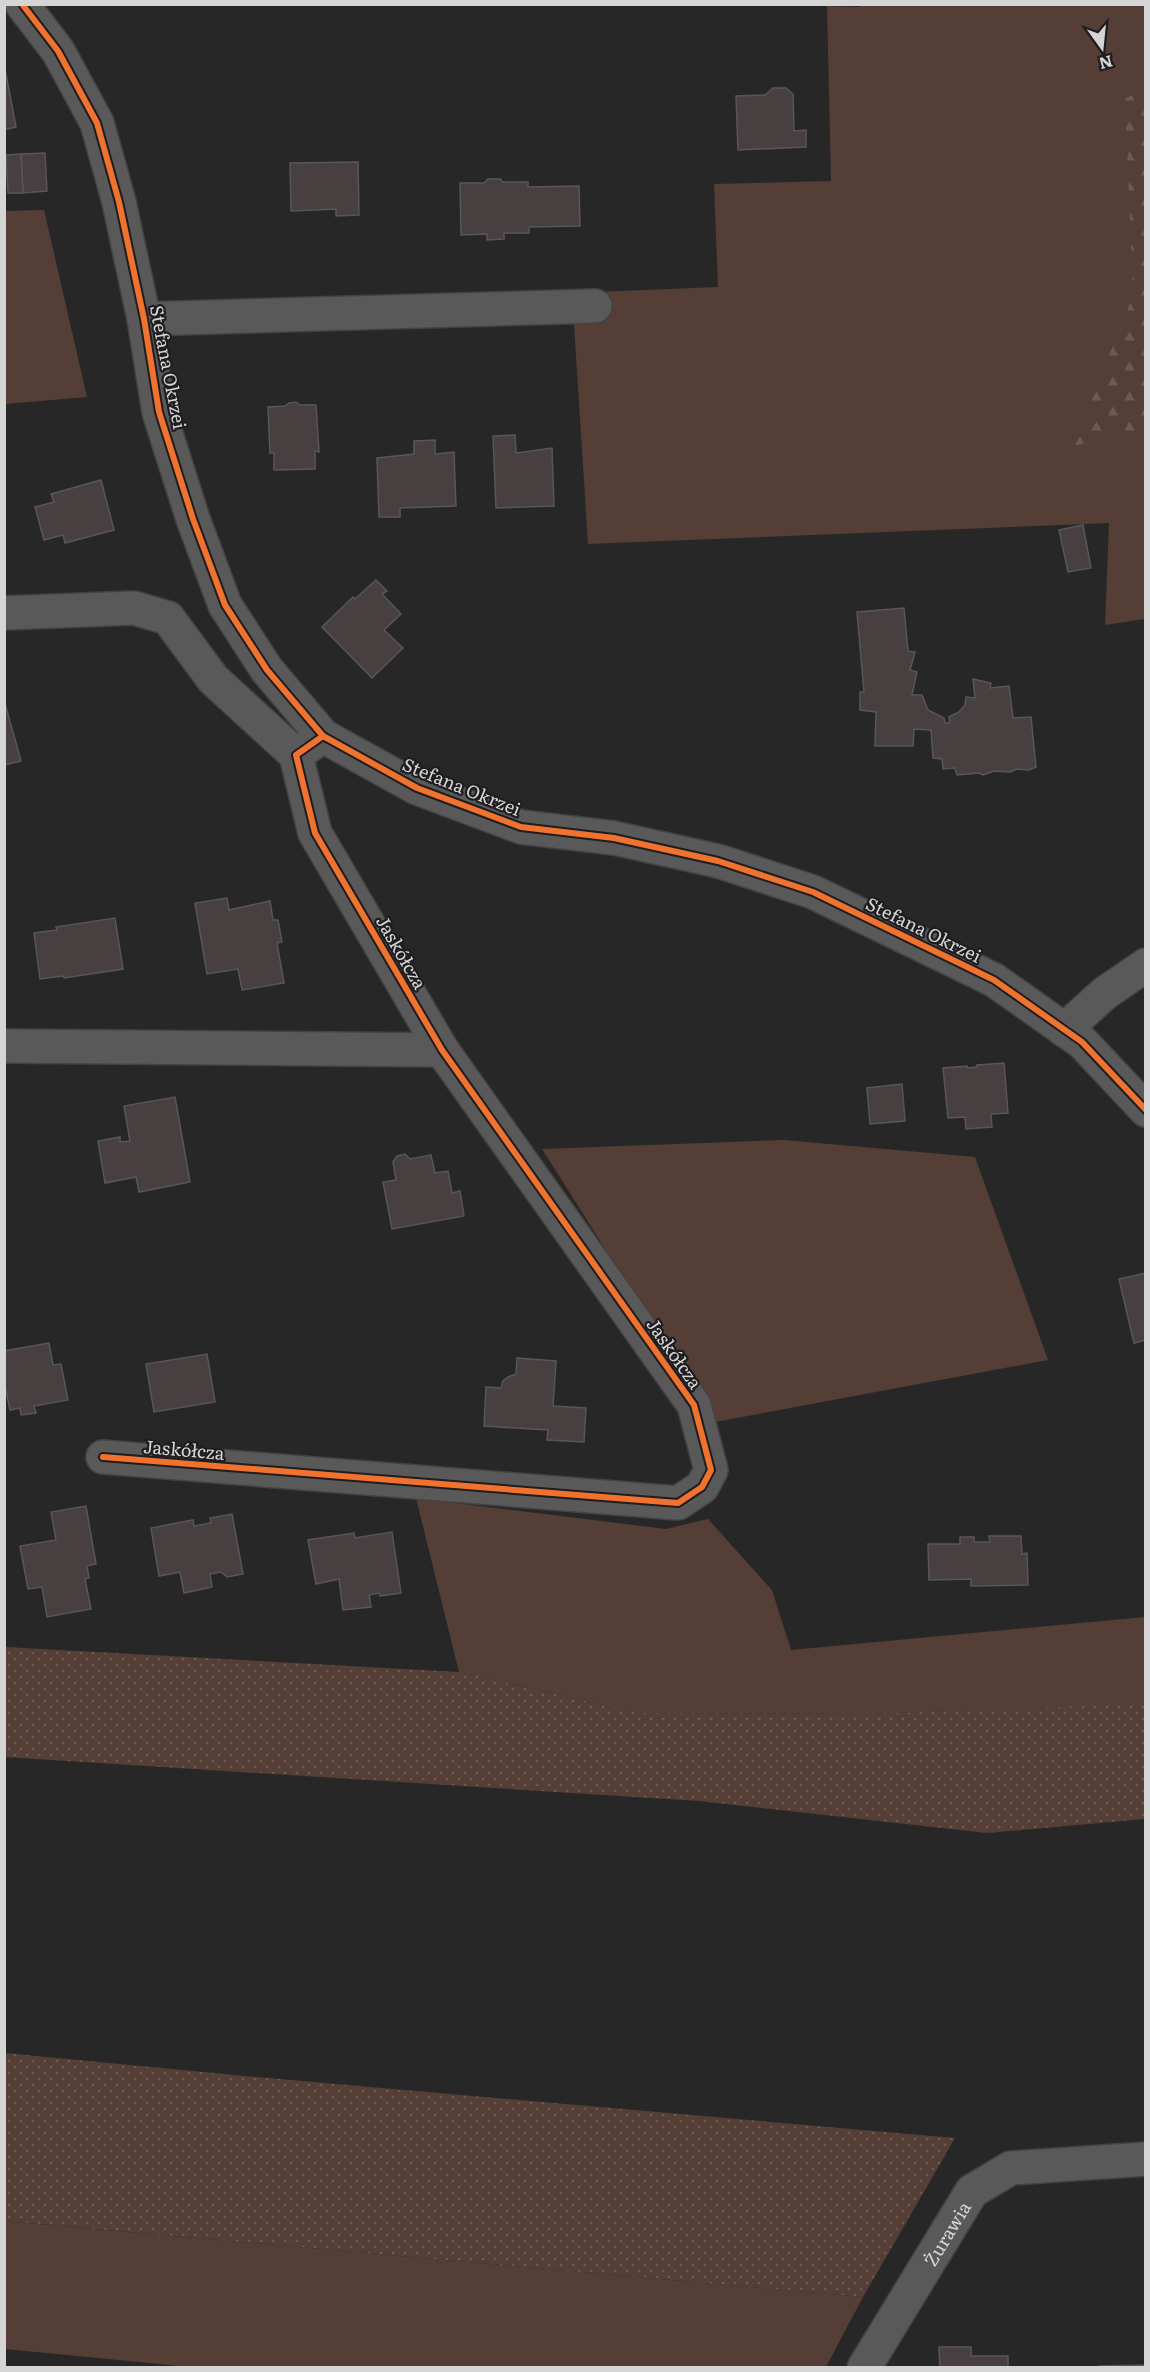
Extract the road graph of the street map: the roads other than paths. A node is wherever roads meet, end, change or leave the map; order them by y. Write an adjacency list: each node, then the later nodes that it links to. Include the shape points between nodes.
1 (22, 4): 3 (street, Stefana Okrzei, via 58,51 97,123)
2 (596, 306): 3 (street)
3 (144, 319): 5 (street, Stefana Okrzei, via 159,412 225,605 267,670)
4 (4, 614): 6 (street, via 134,608 168,618 213,679)
5 (323, 736): 6 (street); 8 (street, Stefana Okrzei, via 417,788 521,826 614,838 718,861 813,892 994,980)
6 (296, 755): 10 (street, Jaskółcza, via 315,833)
7 (1146, 965): 8 (street, via 1105,993)
8 (1064, 1030): 11 (street, Stefana Okrzei, via 1082,1042)
9 (4, 1046): 10 (street)
10 (442, 1050): 12 (street, Jaskółcza, via 694,1406 711,1470 702,1487 678,1503)
11 (1146, 1110)
12 (103, 1457)
13 (1146, 2159): 14 (street, Żurawia, via 1011,2168 972,2191)
14 (864, 2367)

